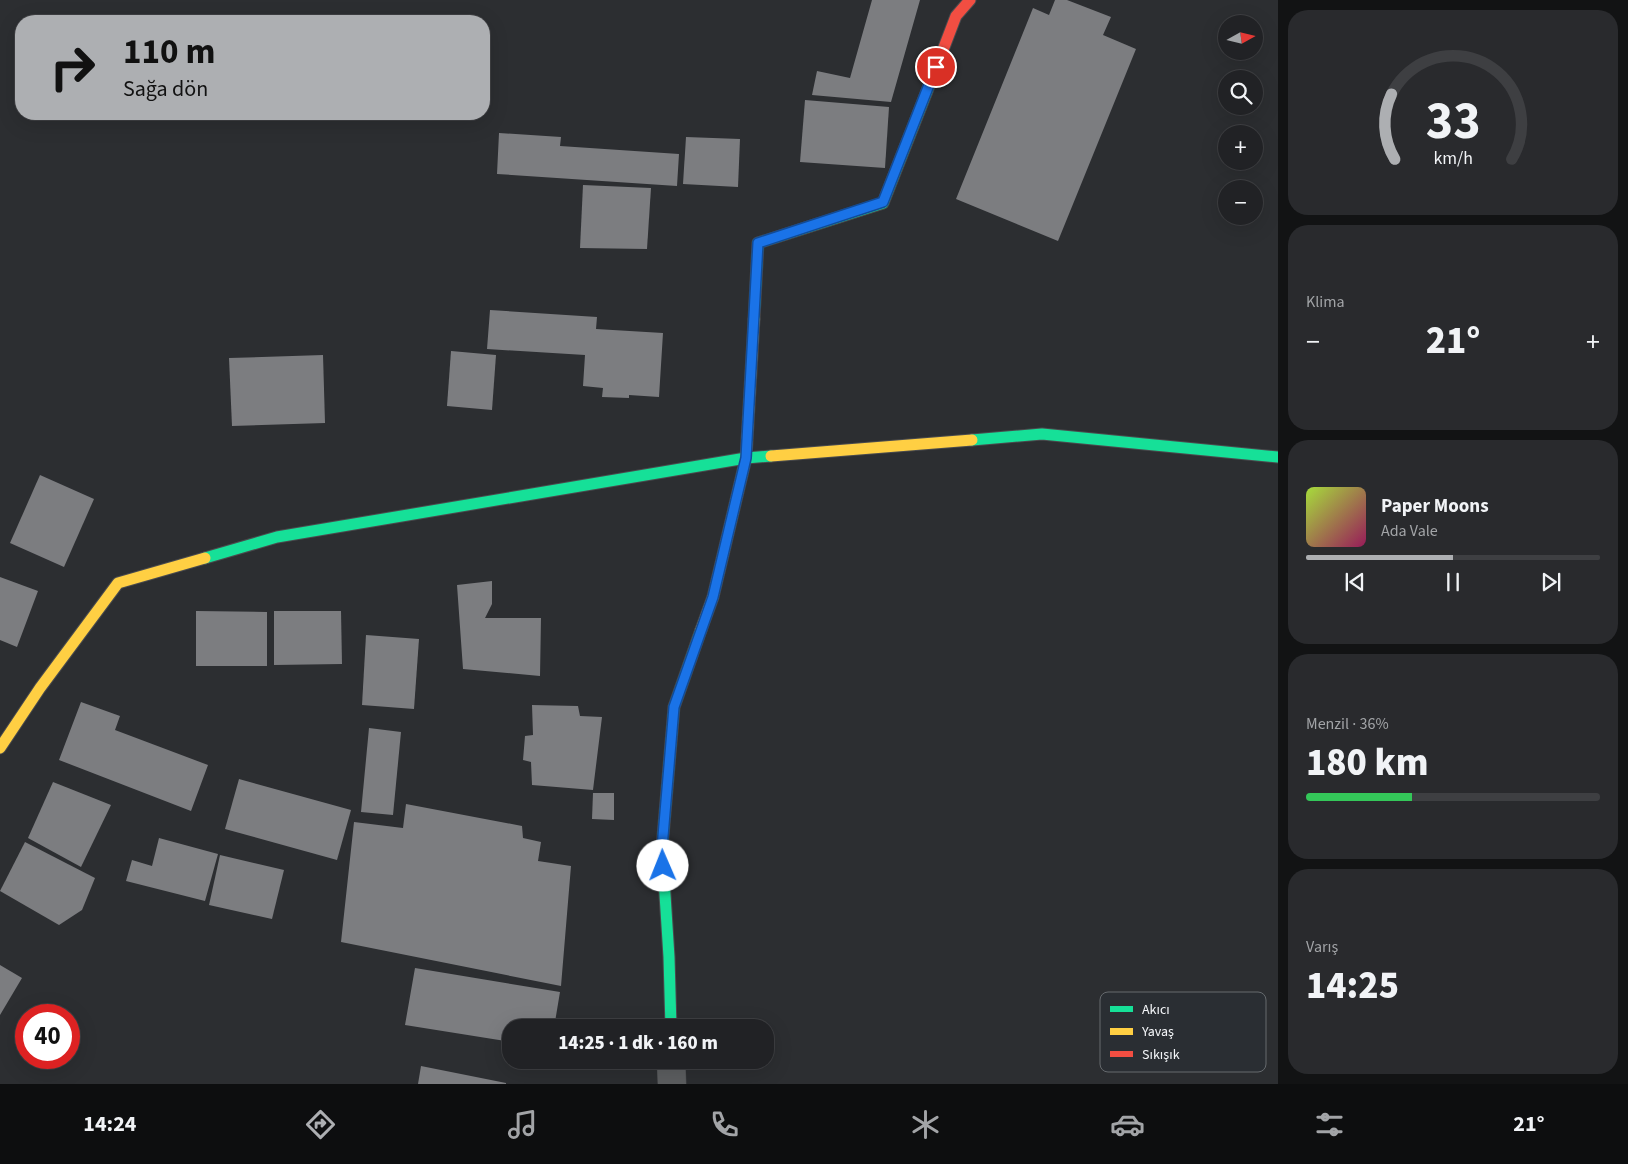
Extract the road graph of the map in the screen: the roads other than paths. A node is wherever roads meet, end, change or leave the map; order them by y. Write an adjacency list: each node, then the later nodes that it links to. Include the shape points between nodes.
1 (970, 0): 3 (street, via 956,16 883,202 758,243)
2 (1278, 457): 3 (street, via 1042,434)
3 (746, 458): 4 (street, via 277,537 118,584 40,688); 5 (street, via 713,597 674,707 662,848)
4 (0, 748)
5 (671, 1019)
6 (671, 1069): 7 (street)
7 (672, 1084)

